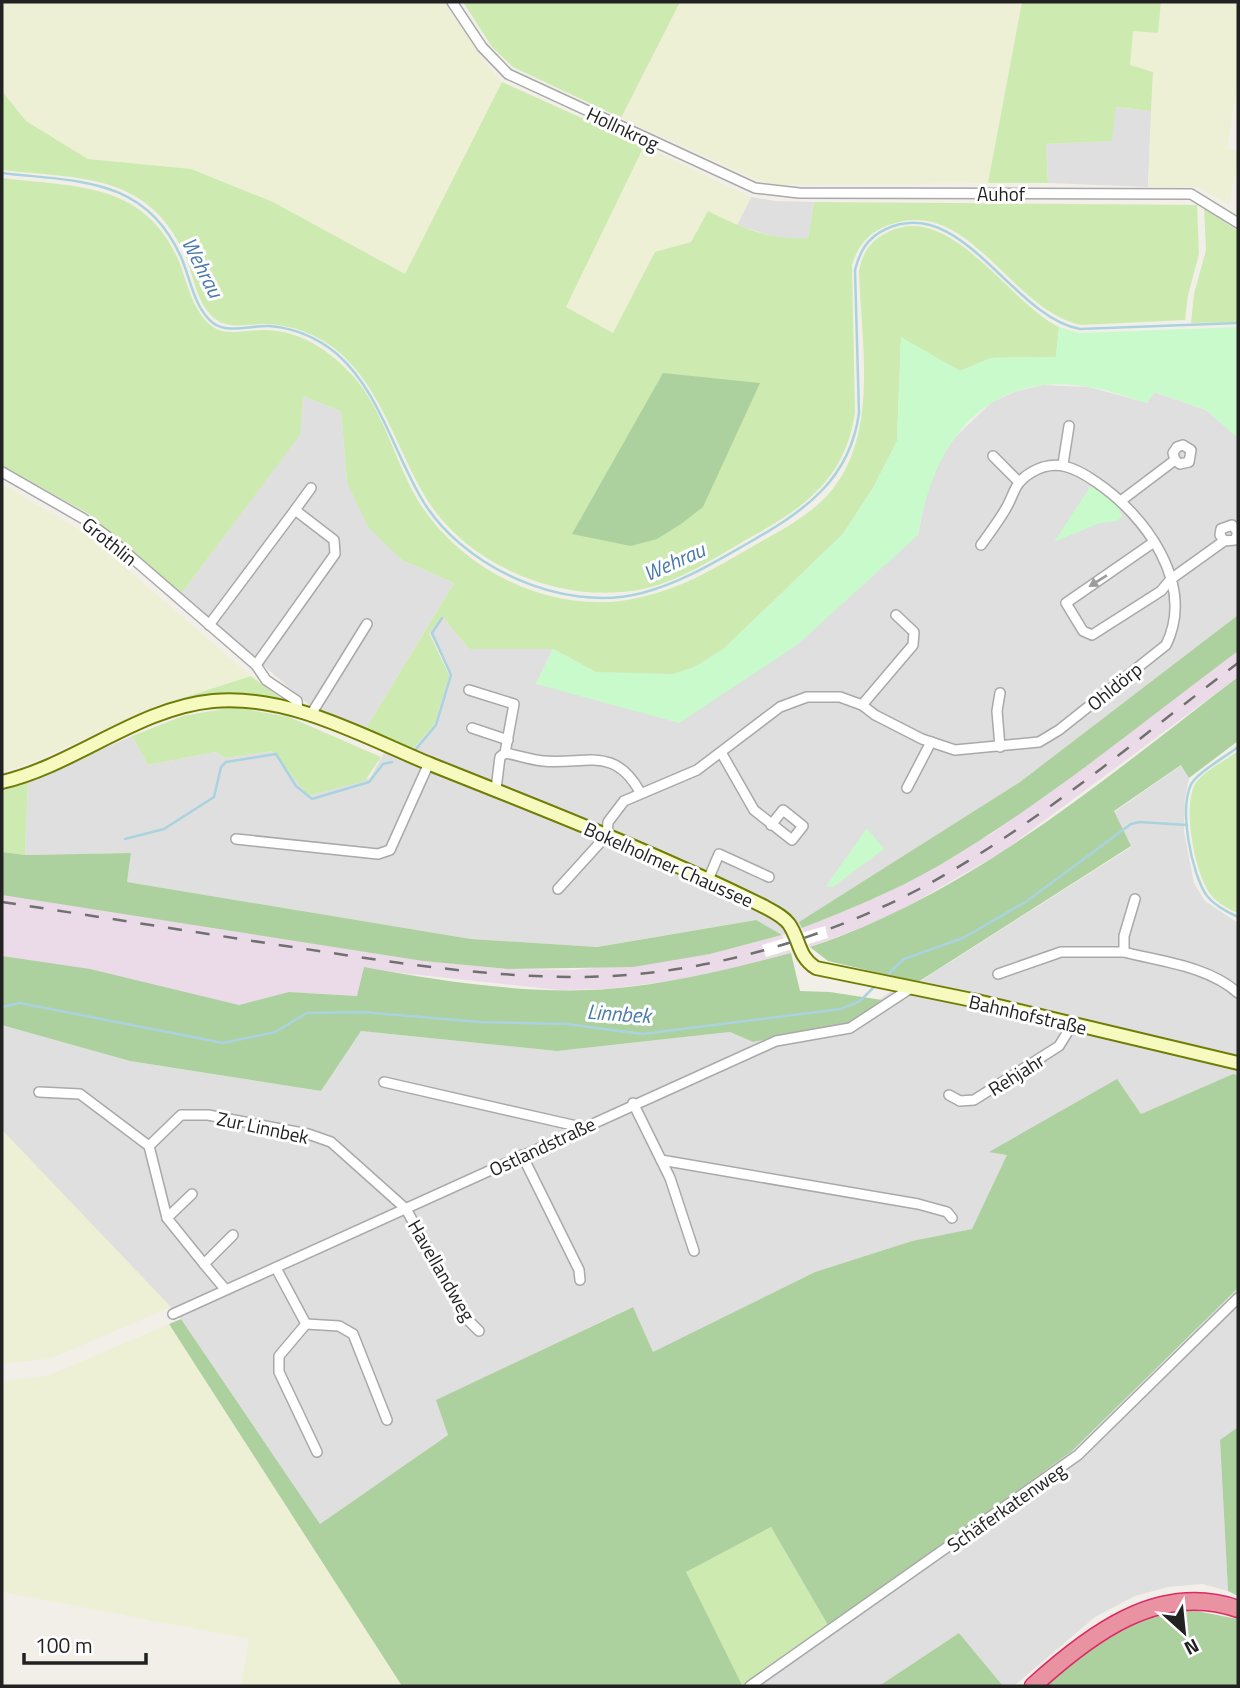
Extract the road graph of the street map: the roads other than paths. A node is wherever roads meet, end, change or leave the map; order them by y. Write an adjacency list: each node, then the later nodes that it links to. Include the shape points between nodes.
1 (452, 2): 2 (street, Hollnkrog, via 494,62 525,84)
2 (755, 188): 3 (street, Auhof, via 799,193 1191,194)
3 (1238, 223)
4 (1069, 426): 7 (street)
5 (993, 456): 9 (street)
6 (1175, 460): 11 (street)
7 (1063, 464): 9 (street, via 1034,470); 11 (street, Ohldörp)
8 (2, 472): 19 (street, Grothlin, via 84,519)
9 (1019, 482): 15 (street)
10 (311, 488): 12 (street)
11 (1122, 500): 14 (street, Ohldörp)
12 (295, 510): 19 (street); 20 (street, via 334,540 335,554)
13 (1224, 541): 16 (street)
14 (1154, 542): 16 (street, Ohldörp); 16 (street, one-way to 16, via 1066,603 1083,631 1093,635 1161,591)
15 (981, 545)
16 (1171, 579): 28 (street, Ohldörp, via 1174,615 1166,645 1059,730 1039,741)
17 (896, 615): 23 (street, via 914,632 913,645)
18 (368, 624): 24 (street)
19 (209, 625): 20 (street, Grothlin)
20 (256, 665): 24 (street, Grothlin, via 266,680)
21 (469, 690): 26 (street, via 514,704)
22 (1000, 693): 28 (street)
23 (862, 705): 27 (street, Ohldörp); 30 (street, Ohldörp, via 840,697 807,697 766,716)
24 (309, 715): 31 (main road, Bokelholmer Chaussee); 32 (main road, Bokelholmer Chaussee, via 245,701 195,704)
25 (472, 728): 26 (street)
26 (508, 740): 29 (street)
27 (932, 742): 28 (street, Ohldörp, via 955,750); 33 (street)
28 (1000, 747)
29 (505, 752): 34 (street, via 500,757); 35 (street, via 541,761 607,761 624,769)
30 (722, 754): 35 (street, Ohldörp, via 697,770); 36 (street, via 754,810)
31 (429, 764): 34 (main road, Bokelholmer Chaussee); 38 (street, via 390,850 378,854)
32 (2, 782)
33 (907, 788)
34 (496, 789): 37 (main road, Bokelholmer Chaussee)
35 (640, 792): 37 (street, Ohldörp, via 619,807 608,822)
36 (771, 825)
37 (607, 835): 40 (main road, Bokelholmer Chaussee); 41 (street, Ohldörp)
38 (236, 839)
39 (769, 877): 40 (street, via 719,854)
40 (708, 880): 44 (main road, Bokelholmer Chaussee, via 782,916 801,955)
41 (558, 889)
42 (1135, 899): 43 (street)
43 (1124, 952): 45 (street, via 1061,952); 47 (street, via 1195,969)
44 (816, 968): 46 (main road, Bahnhofstraße)
45 (998, 974)
46 (911, 988): 48 (main road, Bahnhofstraße); 53 (street, Ostlandstraße, via 850,1028 776,1041)
47 (1238, 993)
48 (1072, 1026): 49 (main road, Bahnhofstraße); 52 (street, Rehjahr, via 1059,1046 974,1100 960,1101)
49 (1238, 1063)
50 (384, 1082): 54 (street)
51 (38, 1092): 55 (street, via 80,1094)
52 (949, 1095)
53 (633, 1103): 54 (street, Ostlandstraße); 57 (street)
54 (581, 1127): 56 (street, Ostlandstraße)
55 (149, 1146): 59 (street, Zur Linnbek, via 181,1115 208,1115 308,1134 331,1142); 61 (street)
56 (522, 1155): 59 (street, Ostlandstraße); 66 (street)
57 (661, 1160): 60 (street, via 918,1204); 63 (street)
58 (192, 1194): 61 (street)
59 (406, 1209): 65 (street, Ostlandstraße); 71 (street, Havellandweg, via 467,1320)
60 (949, 1215)
61 (167, 1218): 64 (street)
62 (233, 1235): 64 (street)
63 (694, 1251)
64 (204, 1264): 67 (street)
65 (276, 1268): 67 (street, Ostlandstraße); 70 (street)
66 (580, 1280)
67 (225, 1289): 69 (street, Ostlandstraße)
68 (1238, 1298): 75 (street, Schäferkatenweg, via 1078,1455)
69 (173, 1314)
70 (306, 1324): 72 (street, via 339,1326 353,1334); 73 (street, via 279,1356 279,1372)
71 (479, 1331)
72 (387, 1420)
73 (317, 1452)
74 (1238, 1609): 76 (highway, via 1193,1600 1129,1616 1076,1650)
75 (750, 1686)
76 (1033, 1686)

